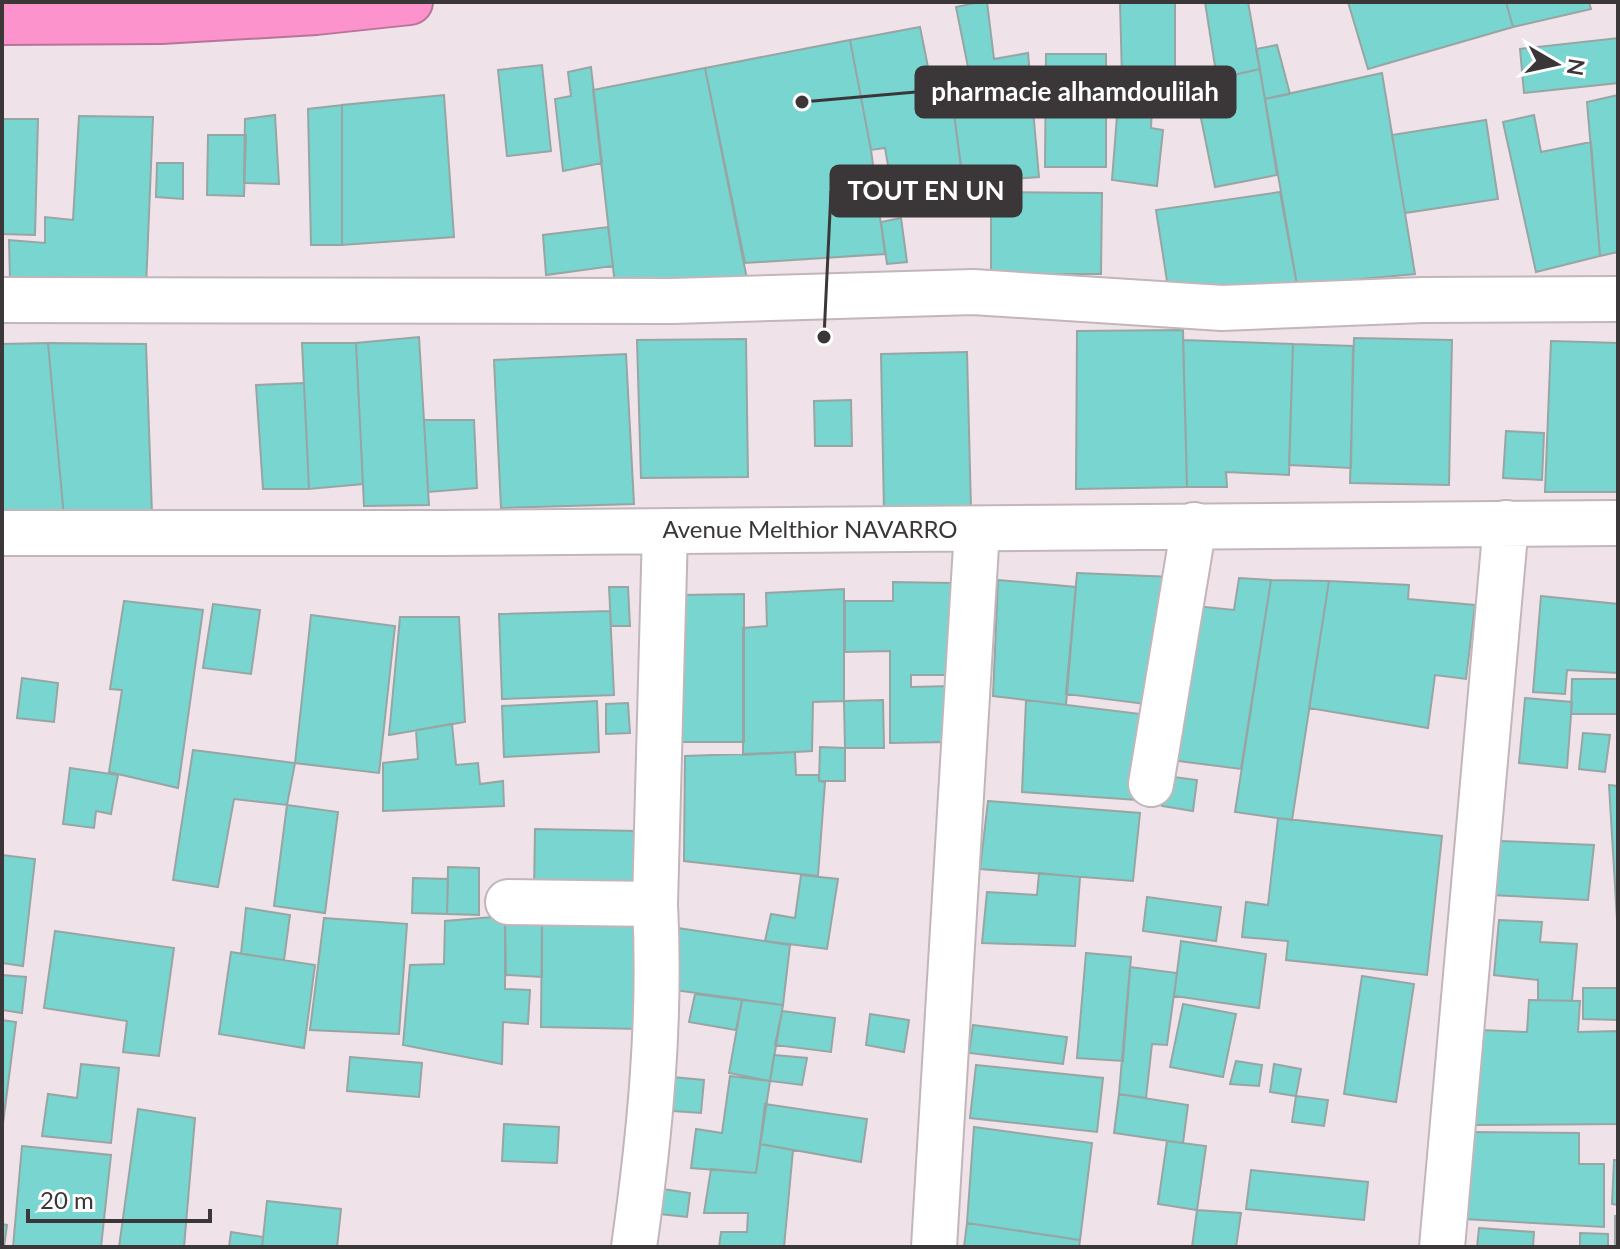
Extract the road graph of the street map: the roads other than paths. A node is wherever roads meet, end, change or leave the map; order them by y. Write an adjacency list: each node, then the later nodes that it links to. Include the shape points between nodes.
1 (410, 2): 2 (highway, via 161,21)
2 (2, 22)
3 (1618, 299): 4 (street, via 1222,308 973,292 658,301)
4 (2, 300)
5 (1506, 523): 6 (street, Avenue Melthior NAVARRO); 7 (street, Avenue Melthior NAVARRO); 16 (street)
6 (1618, 523)
7 (1194, 525): 8 (street, Avenue Melthior NAVARRO); 11 (street)
8 (977, 529): 9 (street, Avenue Melthior NAVARRO); 15 (street)
9 (665, 531): 10 (street, Avenue Melthior NAVARRO); 13 (street)
10 (2, 533)
11 (1151, 784)
12 (508, 902): 13 (street)
13 (655, 904): 14 (street, via 657,1027)
14 (634, 1247)
15 (934, 1247)
16 (1442, 1247)

